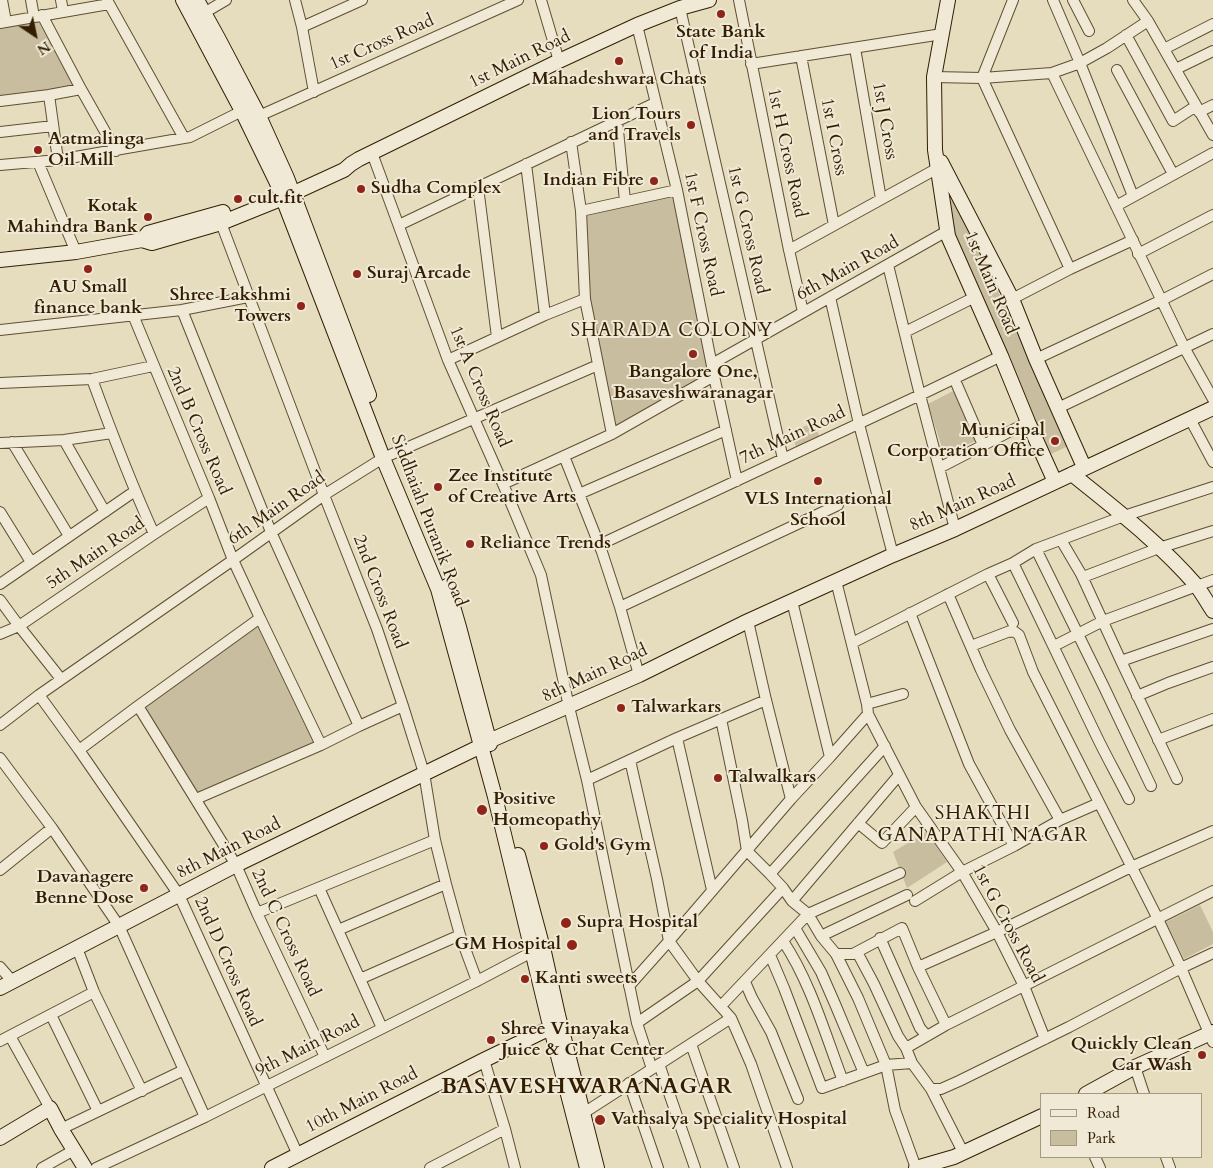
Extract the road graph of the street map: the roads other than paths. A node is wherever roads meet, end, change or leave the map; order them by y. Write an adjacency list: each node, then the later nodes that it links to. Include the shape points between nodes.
1 (2, 0): 24 (street)
2 (31, 0): 22 (street)
3 (61, 0): 20 (street)
4 (183, 0): 50 (street, Siddhaiah Puranik Road)
5 (197, 0): 21 (street, Siddhaiah Puranik Road)
6 (226, 0): 21 (street)
7 (295, 0): 27 (street)
8 (362, 0): 27 (street)
9 (518, 0): 44 (street, 1st Cross Road)
10 (541, 0): 35 (street)
11 (709, 0): 19 (street, 1st Main Road)
12 (739, 0): 37 (street, 1st H Cross Road)
13 (948, 0): 29 (street, 1st Main Road)
14 (1013, 0): 42 (street)
15 (1053, 0): 36 (street)
16 (1073, 0): 28 (street)
17 (1133, 0): 23 (street)
18 (108, 2): 20 (street); 56 (street)
19 (680, 8): 26 (street, 1st Main Road); 104 (street, 1st G Cross Road)
20 (64, 11): 22 (street)
21 (204, 13): 51 (street, Siddhaiah Puranik Road)
22 (38, 16): 24 (street); 43 (street)
23 (1148, 20): 30 (street); 32 (street)
24 (3, 22)
25 (1213, 24): 32 (street)
26 (637, 25): 35 (street, 1st Main Road); 47 (street, 1st F Cross Road)
27 (302, 26): 44 (street)
28 (1089, 31)
29 (942, 34): 31 (street); 41 (street, 1st Main Road)
30 (1126, 35): 36 (street); 49 (street, via 1174,121)
31 (855, 48): 34 (street); 72 (street, 1st J Cross)
32 (1164, 49): 38 (street)
33 (1213, 51): 38 (street)
34 (801, 56): 37 (street); 79 (street, 1st I Cross)
35 (559, 61): 61 (street, 1st Main Road)
36 (1080, 63): 40 (street); 71 (street)
37 (751, 64): 83 (street, 1st H Cross Road)
38 (1176, 69): 49 (street)
39 (1117, 70): 67 (street)
40 (1052, 73): 42 (street); 74 (street)
41 (934, 77): 42 (street); 59 (street, 1st Main Road)
42 (982, 78): 88 (street)
43 (81, 89): 45 (street); 58 (street)
44 (314, 92): 51 (street, 1st Cross Road)
45 (49, 95): 46 (street); 53 (street)
46 (0, 101)
47 (655, 103): 52 (street); 69 (street, 1st F Cross Road)
48 (1213, 105): 49 (street)
49 (1198, 109): 55 (street)
50 (242, 111): 56 (street); 70 (street, Siddhaiah Puranik Road)
51 (259, 116): 70 (street, Siddhaiah Puranik Road)
52 (617, 120): 57 (street); 73 (street)
53 (53, 126): 54 (street); 62 (street)
54 (0, 132)
55 (1213, 135)
56 (184, 138): 58 (street)
57 (572, 142): 64 (street); 75 (street)
58 (116, 150): 62 (street)
59 (935, 150): 66 (street, 1st Main Road); 94 (street)
60 (1213, 152): 67 (street)
61 (372, 153): 70 (street, 1st Main Road, via 344,170); 78 (street, 1st A Cross Road)
62 (58, 160): 63 (street)
63 (38, 162): 65 (street); 84 (street)
64 (526, 164): 68 (street); 99 (street)
65 (0, 166)
66 (938, 168): 72 (street); 80 (street, 1st Main Road)
67 (1173, 174): 71 (street)
68 (478, 187): 78 (street); 103 (street)
69 (677, 190): 73 (street); 109 (street, 1st F Cross Road)
70 (287, 191): 77 (street); 81 (street, via 148,233); 131 (street, Siddhaiah Puranik Road, via 311,243)
71 (1134, 196): 74 (street)
72 (881, 199): 79 (street)
73 (625, 200): 75 (street)
74 (1116, 206): 82 (street)
75 (581, 211): 93 (street)
76 (1213, 215): 85 (street)
77 (221, 223): 81 (street, via 152,243); 90 (street, 2nd Cross Road)
78 (399, 225): 108 (street, 1st A Cross Road)
79 (834, 225): 83 (street)
80 (947, 231): 87 (street, 6th Main Road); 91 (street, 1st Main Road)
81 (142, 240): 84 (street)
82 (1133, 240): 85 (street); 88 (street)
83 (789, 250): 97 (street, 1st H Cross Road)
84 (76, 252): 86 (street)
85 (1138, 254): 95 (street)
86 (0, 260)
87 (888, 264): 92 (street, 6th Main Road); 101 (street)
88 (1070, 268): 94 (street)
89 (1213, 274): 95 (street)
90 (248, 297): 96 (street); 143 (street, 2nd Cross Road)
91 (975, 297): 101 (street); 106 (street, 1st Main Road)
92 (830, 298): 97 (street, 6th Main Road); 123 (street)
93 (585, 299): 99 (street); 110 (street)
94 (1012, 299): 107 (street)
95 (1162, 300): 105 (street); 107 (street)
96 (182, 310): 98 (street); 151 (street)
97 (803, 312): 104 (street, 6th Main Road)
98 (133, 315): 100 (street); 111 (street, 2nd B Cross Road)
99 (544, 315): 103 (street)
100 (0, 330)
101 (905, 332): 116 (street)
102 (1213, 334): 105 (street)
103 (497, 337): 108 (street)
104 (755, 340): 109 (street, 6th Main Road); 133 (street, 1st G Cross Road)
105 (1185, 348): 117 (street); 118 (street)
106 (1001, 356): 116 (street, 7th Main Road); 122 (street, 1st Main Road)
107 (1036, 359): 118 (street)
108 (448, 360): 120 (street, 1st A Cross Road)
109 (712, 364): 112 (street, 1st F Cross Road)
110 (598, 365): 120 (street, 6th Main Road); 126 (street)
111 (153, 366): 113 (street); 144 (street, 2nd B Cross Road)
112 (714, 376): 124 (street, 1st F Cross Road); 126 (street)
113 (92, 379): 114 (street); 125 (street)
114 (0, 382)
115 (957, 385): 130 (street)
116 (920, 395): 123 (street, 7th Main Road); 135 (street)
117 (1213, 399)
118 (1058, 408): 136 (street)
119 (1213, 408): 121 (street, 8th Main Road)
120 (474, 419): 131 (street, 6th Main Road); 139 (street, 1st A Cross Road)
121 (1190, 419): 134 (street); 136 (street, 8th Main Road)
122 (1028, 422): 130 (street); 138 (street, 1st Main Road)
123 (859, 424): 133 (street, 7th Main Road); 158 (street)
124 (726, 430): 137 (street, 1st F Cross Road); 142 (street)
125 (112, 433): 127 (street); 141 (street)
126 (612, 434): 132 (street)
127 (64, 440): 128 (street); 147 (street)
128 (12, 442): 129 (street); 153 (street)
129 (0, 443)
130 (983, 445): 135 (street)
131 (387, 456): 143 (street, 6th Main Road); 203 (street, Siddhaiah Puranik Road, via 446,586 459,627)
132 (564, 456): 139 (street); 142 (street)
133 (783, 459): 137 (street, 7th Main Road)
134 (1213, 462)
135 (939, 468): 149 (street)
136 (1078, 471): 138 (street, 8th Main Road); 148 (street)
137 (737, 481): 155 (street, 7th Main Road)
138 (1055, 482): 149 (street, 8th Main Road)
139 (503, 484): 195 (street, 1st A Cross Road, via 541,575)
140 (1213, 487): 148 (street)
141 (135, 491): 147 (street); 152 (street)
142 (579, 494): 155 (street)
143 (324, 495): 151 (street, 6th Main Road); 194 (street, 2nd Cross Road, via 377,629)
144 (209, 498): 152 (street, 5th Main Road); 159 (street, 2nd B Cross Road)
145 (838, 505): 171 (street)
146 (0, 512): 160 (street)
147 (105, 512): 153 (street)
148 (1124, 516): 154 (street); 156 (street)
149 (955, 529): 158 (street, 8th Main Road)
150 (1213, 531): 156 (street)
151 (271, 532): 159 (street, 6th Main Road); 200 (street)
152 (154, 534): 178 (street, 5th Main Road)
153 (69, 536): 160 (street)
154 (1061, 540): 157 (street); 163 (street)
155 (599, 545): 171 (street)
156 (1159, 548): 163 (street); 167 (street)
157 (1036, 549): 161 (street); 181 (street)
158 (893, 555): 165 (street, 8th Main Road)
159 (233, 560): 174 (street, 2nd B Cross Road); 188 (street, 6th Main Road)
160 (32, 562): 166 (street)
161 (1013, 563): 162 (street); 184 (street)
162 (988, 574): 168 (street); 177 (street)
163 (1083, 577): 176 (street)
164 (1213, 580): 167 (street)
165 (836, 581): 170 (street, 8th Main Road); 182 (street, 1st G Cross Road)
166 (0, 584)
167 (1197, 586): 172 (street); 176 (street)
168 (948, 594): 173 (street); 183 (street)
169 (0, 600): 178 (street)
170 (792, 601): 175 (street, 8th Main Road); 207 (street)
171 (620, 608): 187 (street)
172 (1213, 611)
173 (910, 613): 182 (street); 225 (street, via 969,764)
174 (260, 618): 193 (street); 204 (street, 2nd B Cross Road)
175 (748, 621): 187 (street, 8th Main Road); 192 (street)
176 (1102, 621): 181 (street); 185 (street)
177 (1013, 623)
178 (19, 626): 180 (street, 5th Main Road); 188 (street)
179 (1213, 628): 185 (street)
180 (0, 634)
181 (1077, 634): 184 (street); 214 (street)
182 (852, 643): 196 (street, 1st G Cross Road)
183 (971, 646): 218 (street, via 1010,631 1018,635 1033,672); 220 (street, via 1010,730)
184 (1054, 646): 217 (street)
185 (1120, 661): 191 (street)
186 (1213, 667): 191 (street)
187 (639, 675): 195 (street, 8th Main Road)
188 (61, 679): 190 (street, 6th Main Road)
189 (904, 694): 196 (street)
190 (38, 695): 199 (street, 6th Main Road); 206 (street, 2nd D Cross Road)
191 (1137, 696): 202 (street)
192 (766, 700): 197 (street); 215 (street)
193 (138, 706): 206 (street); 216 (street, 2nd C Cross Road)
194 (403, 706): 200 (street); 210 (street, 2nd Cross Road)
195 (569, 707): 203 (street, 8th Main Road); 213 (street, 1st A Cross Road)
196 (868, 709): 205 (street, 1st G Cross Road); 207 (street)
197 (721, 719): 201 (street); 226 (street)
198 (1213, 719): 202 (street)
199 (0, 724)
200 (359, 726): 204 (street)
201 (677, 738): 209 (street); 236 (street)
202 (1158, 740): 212 (street)
203 (485, 744): 210 (street, 8th Main Road); 253 (street, Siddhaiah Puranik Road); 276 (street, Siddhaiah Puranik Road, via 544,952)
204 (321, 745): 216 (street)
205 (885, 746): 211 (street, 1st G Cross Road); 232 (street)
206 (79, 750): 238 (street, 2nd D Cross Road)
207 (830, 757): 215 (street)
208 (0, 758): 222 (street)
209 (630, 760): 213 (street); 250 (street)
210 (424, 773): 224 (street, 2nd Cross Road); 227 (street, 8th Main Road)
211 (899, 775): 219 (street, 1st G Cross Road); 221 (street)
212 (1177, 779)
213 (587, 780): 266 (street, 1st A Cross Road)
214 (1151, 786)
215 (791, 798): 226 (street)
216 (196, 799): 227 (street, 2nd C Cross Road)
217 (1129, 799)
218 (1099, 803): 220 (street); 228 (street)
219 (916, 807): 221 (street, via 882,843); 230 (street, 1st G Cross Road)
220 (1060, 820): 225 (street)
221 (858, 823): 239 (street)
222 (52, 828): 229 (street); 243 (street)
223 (1213, 830): 228 (street)
224 (435, 840): 233 (street, 2nd Cross Road); 234 (street)
225 (1014, 846): 230 (street)
226 (747, 851): 232 (street); 236 (street)
227 (236, 865): 238 (street, 8th Main Road); 240 (street, 2nd C Cross Road)
228 (1131, 867): 242 (street); 246 (street)
229 (0, 869)
230 (962, 872): 246 (street, 1st G Cross Road); 248 (street, via 912,898)
231 (900, 873): 241 (street)
232 (770, 874): 235 (street)
233 (446, 884): 245 (street); 247 (street, 2nd Cross Road)
234 (319, 888): 240 (street); 245 (street)
235 (783, 888): 239 (street); 263 (street)
236 (712, 890): 250 (street)
237 (1213, 891): 242 (street)
238 (179, 895): 243 (street, 8th Main Road); 293 (street, 2nd D Cross Road)
239 (792, 901): 241 (street)
240 (257, 913): 283 (street, 2nd C Cross Road)
241 (808, 914): 244 (street); 248 (street)
242 (1158, 919): 260 (street); 267 (street)
243 (119, 926): 252 (street, 8th Main Road); 289 (street)
244 (795, 928): 251 (street); 290 (street, via 821,972)
245 (338, 930): 261 (street)
246 (997, 932): 259 (street); 267 (street, 1st G Cross Road)
247 (460, 935): 261 (street); 262 (street, 2nd Cross Road)
248 (821, 936): 256 (street)
249 (880, 938): 254 (street); 259 (street, via 902,928); 277 (street, via 920,1028)
250 (669, 941): 263 (street); 266 (street)
251 (783, 941): 257 (street); 291 (street, via 804,981)
252 (77, 948): 264 (street, 8th Main Road); 269 (street)
253 (532, 952): 262 (street, 9th Main Road); 276 (street, Siddhaiah Puranik Road)
254 (857, 952): 256 (street); 282 (street)
255 (1213, 953): 260 (street)
256 (836, 954): 286 (street)
257 (770, 955): 265 (street); 291 (street, via 822,1088)
258 (0, 967): 264 (street)
259 (918, 967): 274 (street)
260 (1181, 968): 278 (street); 280 (street)
261 (360, 979): 275 (street)
262 (477, 981): 275 (street, 9th Main Road)
263 (698, 981): 270 (street); 273 (street)
264 (13, 982): 268 (street, 8th Main Road)
265 (745, 982): 270 (street); 298 (street, via 771,1032)
266 (630, 986): 273 (street, 1st A Cross Road)
267 (1024, 986): 274 (street); 280 (street, 1st G Cross Road)
268 (0, 988)
269 (94, 992): 271 (street); 295 (street)
270 (721, 1006): 272 (street)
271 (50, 1014): 279 (street); 300 (street)
272 (731, 1018): 281 (street); 322 (street, via 751,1064)
273 (637, 1023): 287 (street, 1st A Cross Road)
274 (946, 1026): 277 (street)
275 (382, 1028): 283 (street, 9th Main Road)
276 (556, 1029): 284 (street, 10th Main Road); 301 (street, Siddhaiah Puranik Road)
277 (927, 1036): 282 (street)
278 (1212, 1036): 288 (street)
279 (5, 1039): 299 (street)
280 (1045, 1039): 294 (street, via 941,1089)
281 (691, 1044): 287 (street); 321 (street)
282 (906, 1048): 285 (street)
283 (325, 1057): 293 (street, 9th Main Road)
284 (484, 1060): 305 (street); 309 (street, 10th Main Road)
285 (912, 1063): 286 (street); 294 (street)
286 (886, 1065): 290 (street); 323 (street, via 895,1110)
287 (655, 1066): 292 (street); 320 (street, 1st A Cross Road)
288 (1135, 1067): 296 (street); 297 (street)
289 (184, 1070): 295 (street); 302 (street)
290 (864, 1073): 291 (street)
291 (843, 1081)
292 (629, 1083): 301 (street); 319 (street)
293 (266, 1086): 302 (street, 9th Main Road); 309 (street, 2nd D Cross Road)
294 (931, 1089): 308 (street)
295 (142, 1091): 300 (street)
296 (1088, 1093)
297 (1144, 1093)
298 (798, 1099)
299 (50, 1108): 304 (street); 306 (street)
300 (98, 1111): 304 (street)
301 (578, 1116): 317 (street, Siddhaiah Puranik Road); 318 (street, Siddhaiah Puranik Road)
302 (205, 1117): 313 (street, 9th Main Road)
303 (1040, 1117): 308 (street)
304 (61, 1129): 307 (street)
305 (505, 1129): 310 (street); 316 (street)
306 (2, 1132)
307 (74, 1150): 311 (street); 312 (street)
308 (964, 1152): 323 (street)
309 (298, 1155): 314 (street, 10th Main Road)
310 (441, 1165): 315 (street)
311 (42, 1168)
312 (84, 1168)
313 (96, 1168)
314 (272, 1168)
315 (430, 1168)
316 (516, 1168)
317 (587, 1168)
318 (597, 1168)
319 (658, 1168)
320 (695, 1168)
321 (734, 1168)
322 (787, 1168)
323 (916, 1168)

